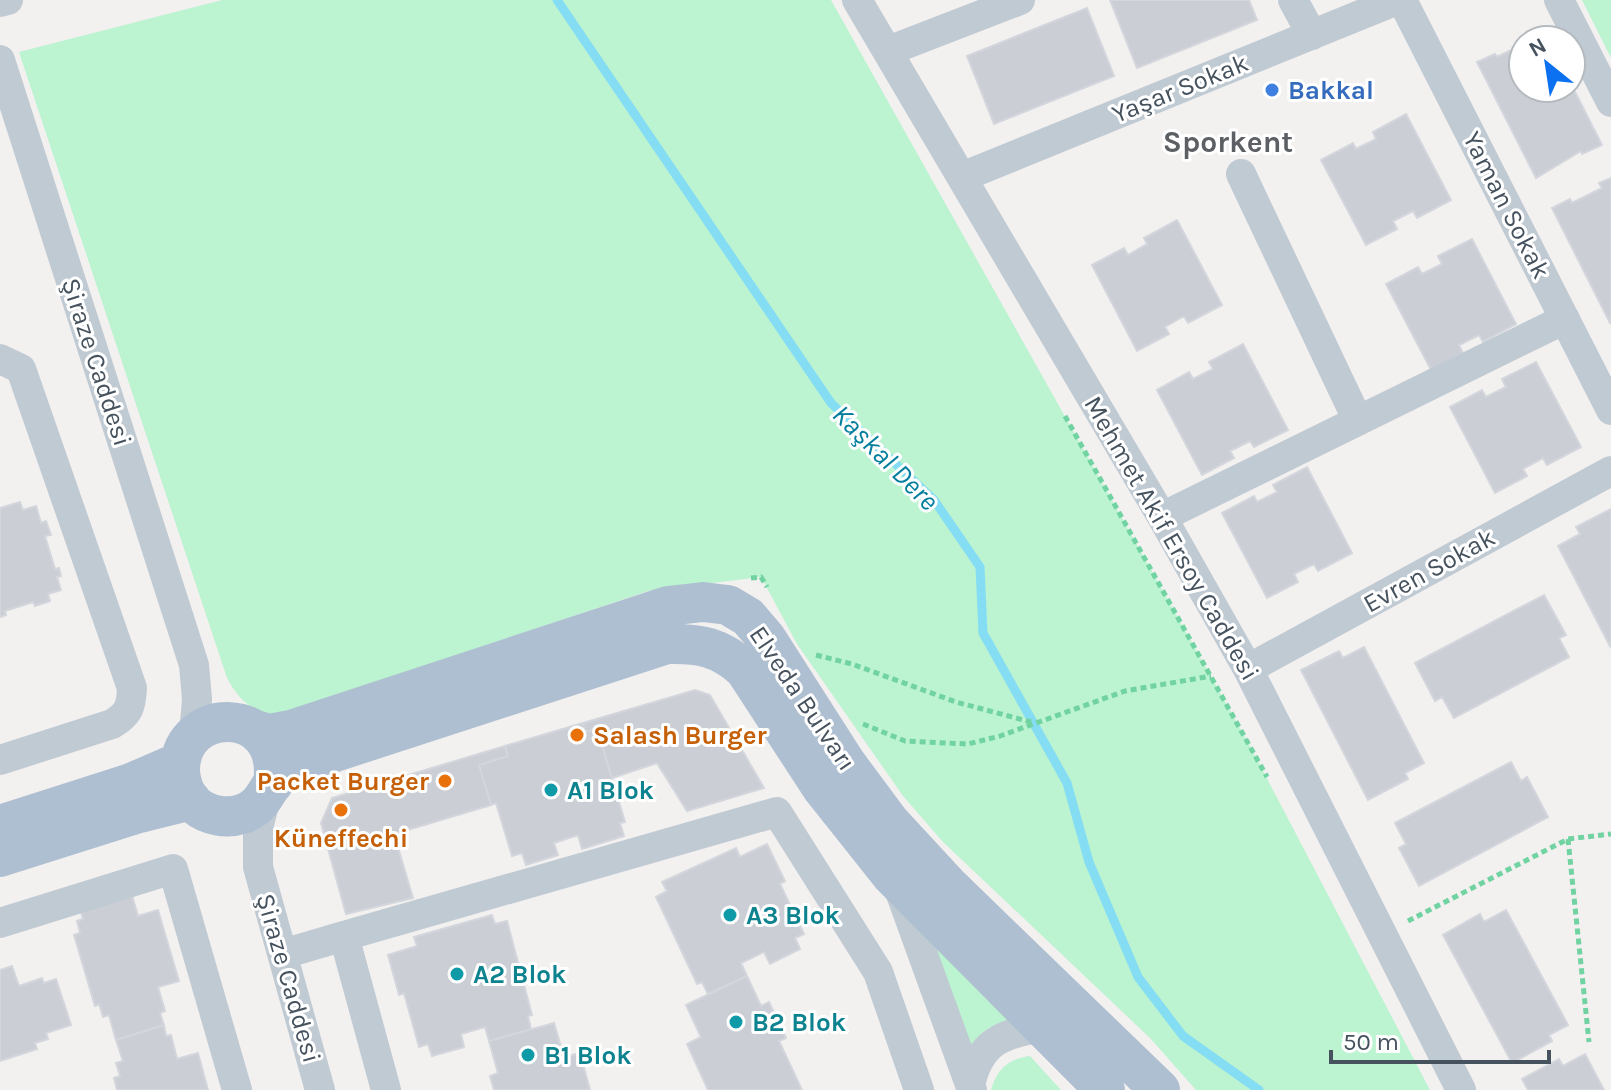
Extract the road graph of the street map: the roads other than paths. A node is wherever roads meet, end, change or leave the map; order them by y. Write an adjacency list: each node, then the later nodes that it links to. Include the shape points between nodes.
1 (8, 0): 7 (street)
2 (857, 0): 9 (street, Mehmet Akif Ersoy Caddesi)
3 (1020, 0): 9 (street)
4 (1293, 0): 8 (street)
5 (1400, 0): 8 (street, Yaşar Sokak); 14 (street, Yaman Sokak)
6 (1559, 0): 11 (street)
7 (0, 2)
8 (1312, 35): 13 (street, Yaşar Sokak)
9 (888, 51): 13 (street, Mehmet Akif Ersoy Caddesi)
10 (0, 60): 21 (street, Şiraze Caddesi)
11 (1611, 102)
12 (1241, 174): 18 (street)
13 (962, 177): 20 (street, Mehmet Akif Ersoy Caddesi)
14 (1565, 319): 16 (street, Yaman Sokak); 18 (street)
15 (0, 359): 25 (street, via 21,369 132,688 131,707 112,724)
16 (1603, 376): 17 (street, Yaman Sokak)
17 (1611, 410)
18 (1358, 421): 20 (street)
19 (1611, 471): 22 (street, Evren Sokak)
20 (1162, 517): 22 (street, Mehmet Akif Ersoy Caddesi)
21 (194, 665): 23 (street, Şiraze Caddesi, via 197,699); 24 (street, Şiraze Caddesi, via 210,692)
22 (1248, 669): 42 (street, Mehmet Akif Ersoy Caddesi)
23 (187, 748): 24 (main road, Elveda Bulvarı, via 207,726 223,722); 26 (main road, via 180,778); 27 (main road, Elveda Bulvarı, via 131,783)
24 (270, 754): 26 (main road, Elveda Bulvarı, via 254,808 224,817); 29 (street, via 258,828); 30 (main road, Elveda Bulvarı, via 667,644 695,643 717,649 745,670 822,788); 41 (main road, Elveda Bulvarı, via 668,606 728,605 748,617 769,642 889,821)
25 (0, 760)
26 (200, 807): 28 (main road, Elveda Bulvarı, via 139,813); 29 (street, via 238,839)
27 (0, 825)
28 (0, 857)
29 (258, 867): 33 (street, Şiraze Caddesi)
30 (896, 880): 34 (main road, Elveda Bulvarı); 35 (street)
31 (0, 923): 36 (street, via 173,869)
32 (344, 936): 33 (street); 38 (street); 39 (street, via 777,812 878,972)
33 (283, 954): 37 (street, Şiraze Caddesi)
34 (1043, 1027): 35 (street, via 1020,1031 986,1048 975,1062); 40 (main road, Elveda Bulvarı)
35 (971, 1087)
36 (237, 1090)
37 (320, 1090)
38 (386, 1090)
39 (919, 1090)
40 (1105, 1090)
41 (1160, 1090)
42 (1461, 1090)

